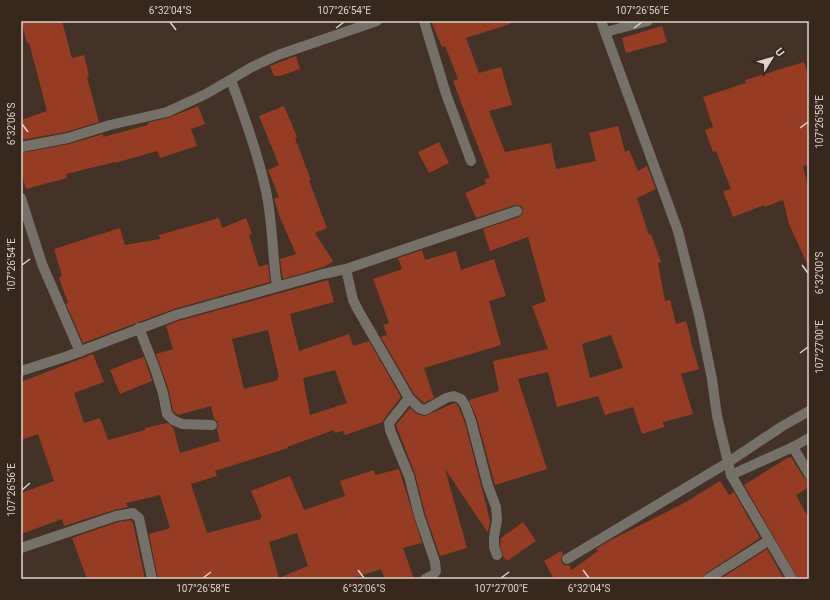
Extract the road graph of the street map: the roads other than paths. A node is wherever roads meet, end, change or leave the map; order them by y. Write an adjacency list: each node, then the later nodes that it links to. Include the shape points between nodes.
1 (377, 21): 6 (street, via 278,55)
2 (424, 21): 8 (street, via 446,94)
3 (601, 21): 5 (street)
4 (648, 21): 5 (street)
5 (605, 32): 21 (street, via 678,231 699,315)
6 (232, 80): 7 (street, via 167,112 68,138); 12 (street, via 266,192)
7 (21, 147)
8 (472, 161)
9 (21, 198): 14 (street, via 42,264)
10 (517, 211): 11 (street)
11 (346, 270): 12 (street); 16 (street, via 353,300)
12 (277, 286): 13 (street)
13 (139, 328): 14 (street); 18 (street, via 163,393 167,414 182,424)
14 (80, 352): 15 (street)
15 (21, 371)
16 (409, 398): 26 (street, via 425,410 446,398 454,396 462,399 496,507 494,547); 29 (street, via 388,423 409,476 419,516 435,562 436,571)
17 (809, 411): 21 (street)
18 (212, 425)
19 (809, 438): 20 (street)
20 (793, 447): 22 (street); 23 (street)
21 (727, 463): 23 (street); 27 (street)
22 (809, 474)
23 (731, 475): 24 (street)
24 (768, 541): 30 (street); 31 (street)
25 (21, 548): 28 (street, via 108,518 133,513 139,518)
26 (497, 555)
27 (567, 559)
28 (152, 579)
29 (425, 579)
30 (708, 579)
31 (792, 579)

